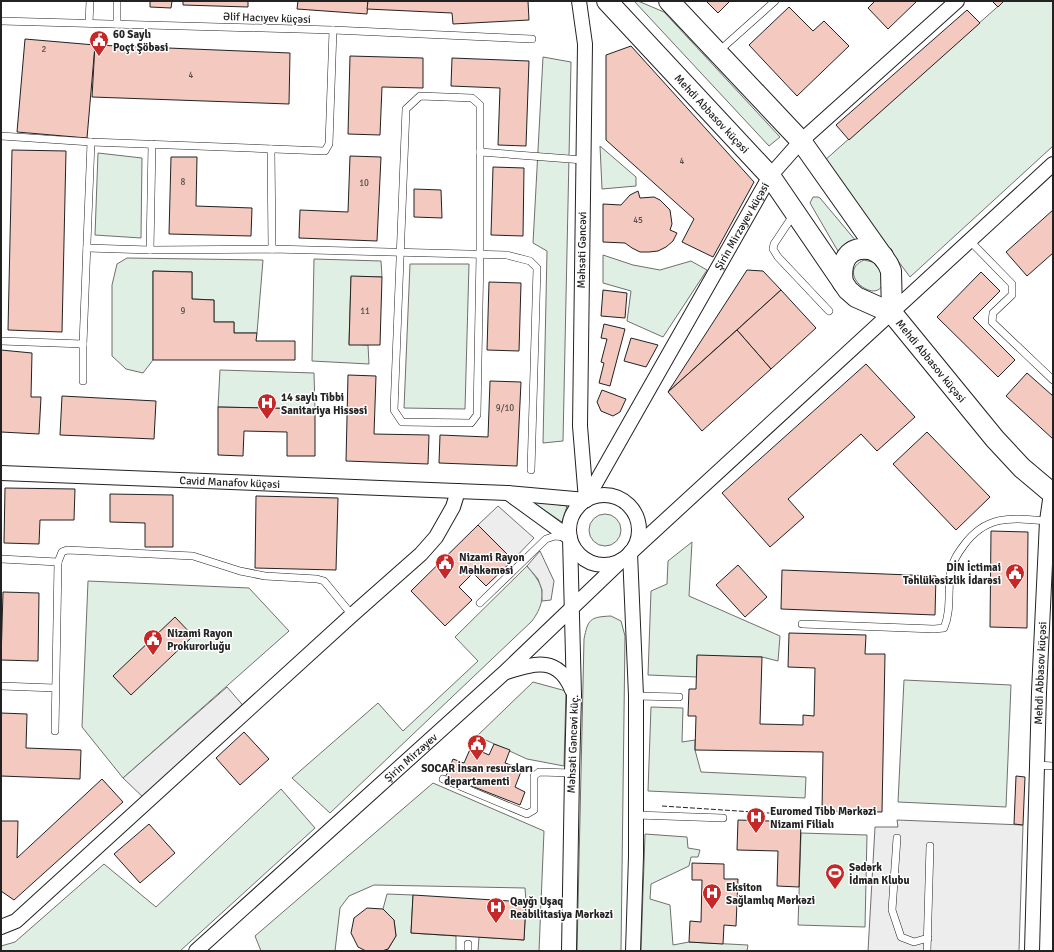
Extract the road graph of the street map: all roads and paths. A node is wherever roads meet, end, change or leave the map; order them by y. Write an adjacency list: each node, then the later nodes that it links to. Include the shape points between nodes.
1 (90, 1): 9 (lane)
2 (117, 1): 10 (lane)
3 (579, 1): 20 (street, Məhsəti Gəncəvi, via 585,44)
4 (607, 1): 22 (street, Mehdi Abbasov küçəsi)
5 (669, 1): 13 (street, Mehdi Abbasov küçəsi)
6 (775, 1): 13 (lane)
7 (957, 1): 15 (street, Şirin Mirzəyev küçəsi)
8 (1, 22): 9 (lane, Əlif Hacıyev küçəsi)
9 (89, 23): 10 (lane, Əlif Hacıyev küçəsi)
10 (117, 24): 11 (lane, Əlif Hacıyev küçəsi)
11 (333, 30): 12 (lane, Əlif Hacıyev küçəsi); 18 (lane, via 329,144 325,151)
12 (532, 39)
13 (718, 53): 15 (street, Mehdi Abbasov küçəsi)
14 (1, 136): 16 (lane)
15 (801, 141): 22 (street, Şirin Mirzəyev küçəsi); 30 (street, Mehdi Abbasov küçəsi)
16 (91, 142): 17 (lane); 25 (lane)
17 (152, 144): 18 (lane); 27 (lane)
18 (271, 149): 26 (lane)
19 (480, 152): 20 (lane); 28 (lane, via 480,105 472,98 420,96 406,109); 29 (lane)
20 (583, 160): 43 (street, Məhsəti Gəncəvi, via 580,426)
21 (1053, 164): 24 (street)
22 (770, 176): 23 (street, Mehdi Abbasov küçəsi); 43 (street, Şirin Mirzəyev küçəsi)
23 (795, 213): 31 (street, Mehdi Abbasov küçəsi); 32 (lane, via 773,249 778,258)
24 (970, 241): 33 (street); 36 (lane, via 1012,284 1012,295 993,313 992,322)
25 (87, 248): 27 (lane); 35 (lane)
26 (272, 249): 27 (lane); 28 (lane)
27 (150, 250)
28 (400, 252): 29 (lane); 29 (lane, via 394,410 402,422 472,423 477,415)
29 (480, 254): 38 (lane, via 508,255 530,261 537,268)
30 (883, 256): 31 (street, via 868,249 850,253 842,265); 33 (street, Mehdi Abbasov küçəsi, via 891,271)
31 (843, 283): 33 (street, Mehdi Abbasov küçəsi, via 856,296)
32 (829, 311)
33 (892, 313): 41 (street, Mehdi Abbasov küçəsi, via 995,439 1022,468); 46 (street)
34 (1, 341): 35 (lane)
35 (83, 344): 37 (lane)
36 (1053, 380)
37 (83, 381)
38 (532, 470)
39 (1, 473): 40 (street, Cavid Manafov küçəsi)
40 (458, 491): 42 (street, Cavid Manafov küçəsi); 51 (street, via 453,507 436,537 421,554)
41 (1052, 492): 44 (street, Mehdi Abbasov küçəsi)
42 (507, 493): 43 (street, Cavid Manafov küçəsi); 45 (street)
43 (586, 500): 45 (street, via 577,507 572,516 569,526); 46 (street, via 607,495 618,498 634,512 639,533 636,544)
44 (1047, 521): 52 (lane, via 1004,519 984,525 970,536 955,557 951,570 948,619 944,628 934,630); 60 (street, Mehdi Abbasov küçəsi)
45 (570, 538): 46 (street, via 577,552 590,562 612,564); 49 (lane, via 554,536 546,539); 50 (street, Məhsəti Gəncəvi küç.)
46 (626, 557): 50 (street, Şirin Mirzəyev); 57 (street)
47 (1, 559): 48 (lane)
48 (58, 562): 51 (lane, via 62,552 67,550 193,556 265,576 324,581); 55 (lane)
49 (480, 603)
50 (572, 606): 53 (street, Şirin Mirzəyev); 56 (street, Məhsəti Gəncəvi küç.)
51 (352, 615): 68 (street, via 16,921)
52 (802, 624)
53 (504, 673): 56 (street, via 529,665 543,664 564,674); 70 (street, Şirin Mirzəyev)
54 (1, 686): 55 (lane)
55 (55, 688): 59 (lane)
56 (574, 694): 62 (street, Məhsəti Gəncəvi küç.)
57 (636, 696): 58 (lane); 64 (street)
58 (680, 697)
59 (55, 731)
60 (1037, 765): 61 (lane); 74 (street, Mehdi Abbasov küçəsi)
61 (1053, 766)
62 (572, 773): 63 (lane, via 539,772 534,776 534,810 527,814); 71 (street, Məhsəti Gəncəvi küç.)
63 (443, 778)
64 (636, 815): 65 (lane); 72 (street)
65 (723, 818)
66 (897, 838): 69 (lane, via 892,910 901,936 914,942)
67 (930, 846): 69 (lane)
68 (1, 927)
69 (928, 938): 73 (lane)
70 (196, 951)
71 (569, 951)
72 (633, 951)
73 (927, 951)
74 (1032, 951)

